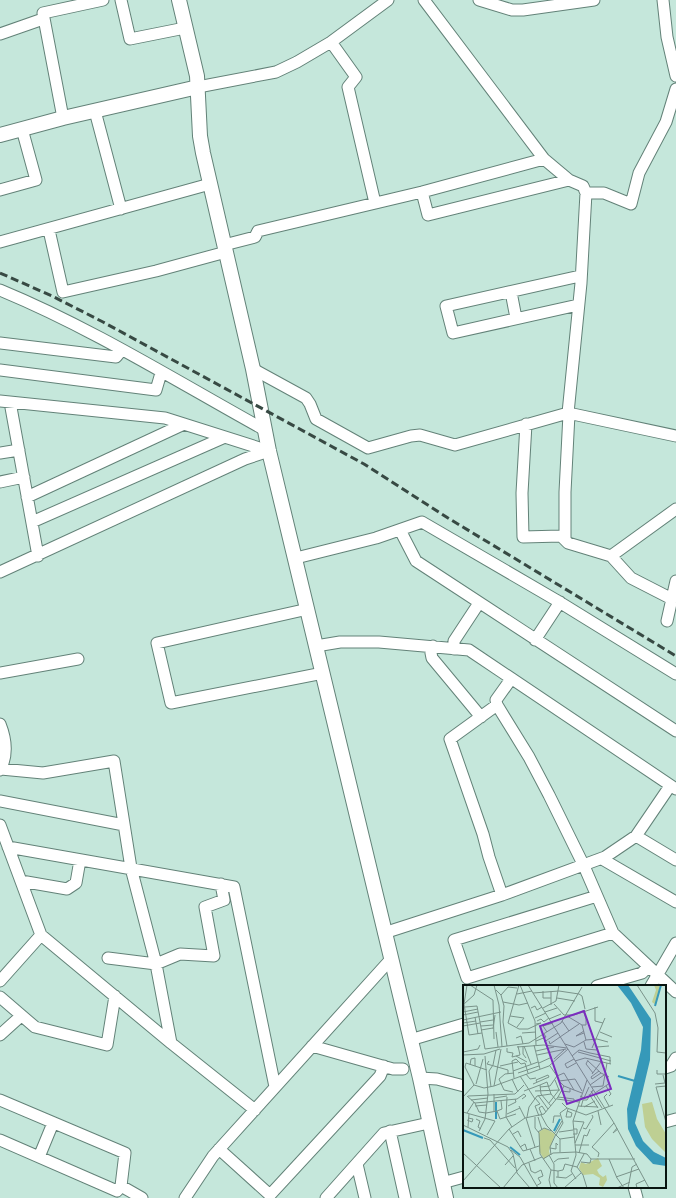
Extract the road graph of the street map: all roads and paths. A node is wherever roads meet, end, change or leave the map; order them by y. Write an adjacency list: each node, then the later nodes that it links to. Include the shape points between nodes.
1 (103, 0): 10 (street, via 42,13)
2 (121, 0): 11 (street, via 130,39)
3 (179, 0): 11 (street)
4 (388, 0): 13 (street)
5 (424, 0): 22 (street)
6 (479, 0): 9 (street, via 512,10)
7 (594, 0): 9 (street)
8 (663, 0): 14 (street)
9 (533, 4)
10 (44, 19): 12 (street); 19 (street)
11 (185, 28): 16 (street)
12 (0, 34)
13 (331, 42): 16 (street, via 276,72); 28 (street, via 356,77 348,87)
14 (674, 60): 15 (street)
15 (676, 76)
16 (198, 87): 18 (street); 24 (street, via 200,136)
17 (675, 96): 27 (street, via 660,134 638,173 631,204 604,193)
18 (95, 111): 19 (street); 29 (street)
19 (63, 118): 20 (street)
20 (22, 129): 21 (street); 25 (street, via 36,180)
21 (0, 135)
22 (544, 159): 23 (street); 26 (street)
23 (569, 180): 26 (street, via 428,215); 27 (street, via 583,186)
24 (210, 184): 29 (street); 32 (street)
25 (0, 190)
26 (422, 192): 28 (street)
27 (586, 193): 33 (street)
28 (375, 203): 32 (street, via 258,231 255,237)
29 (121, 208): 30 (street)
30 (49, 230): 31 (street); 32 (street, via 63,292 156,271)
31 (0, 242)
32 (225, 248): 40 (street)
33 (580, 276): 35 (street); 36 (street)
34 (0, 290): 39 (street, via 35,305)
35 (511, 292): 37 (street); 37 (street, via 446,306 453,332)
36 (578, 305): 37 (street); 44 (street)
37 (516, 318)
38 (0, 343): 39 (street, via 116,357)
39 (121, 351): 42 (street)
40 (253, 369): 46 (street, via 306,398 316,419 368,448 420,435 455,445); 47 (street)
41 (0, 370): 42 (street, via 156,390)
42 (161, 372): 47 (street)
43 (5, 401): 45 (street, via 165,418); 50 (street)
44 (568, 414): 46 (street); 48 (street); 59 (street)
45 (184, 424): 49 (street); 55 (street)
46 (526, 424): 59 (street, via 522,493 523,537 561,536)
47 (264, 430): 51 (street)
48 (676, 436)
49 (225, 437): 51 (street); 57 (street)
50 (19, 450): 52 (street); 53 (street)
51 (269, 451): 60 (street, via 245,459); 62 (street)
52 (0, 454)
53 (24, 477): 54 (street); 55 (street)
54 (0, 482)
55 (28, 497): 57 (street)
56 (676, 509): 61 (street)
57 (32, 522): 60 (street)
58 (400, 530): 62 (street); 66 (street, via 422,522); 67 (street, via 416,561)
59 (565, 540): 61 (street)
60 (38, 556): 63 (street)
61 (611, 556): 65 (street, via 631,578)
62 (296, 558): 68 (street)
63 (0, 572)
64 (676, 581): 65 (street)
65 (672, 600): 69 (street)
66 (560, 602): 70 (street); 77 (street)
67 (479, 603): 70 (street); 73 (street, via 454,641)
68 (308, 610): 71 (street); 76 (street, via 157,643 171,703)
69 (667, 621)
70 (535, 640): 82 (street)
71 (316, 646): 72 (street, via 340,642 379,642); 76 (street)
72 (433, 646): 73 (street); 80 (street, via 432,658)
73 (454, 648): 78 (street, via 469,650)
74 (78, 659): 75 (street)
75 (0, 673)
76 (323, 673): 100 (street)
77 (676, 674)
78 (511, 679): 79 (street, via 496,700); 84 (street)
79 (497, 705): 80 (street); 93 (street, via 532,763)
80 (482, 717): 97 (street, via 450,739 484,834)
81 (0, 724): 83 (street, via 6,752)
82 (676, 732)
83 (1, 769): 87 (street, via 43,773 114,761)
84 (673, 787): 88 (street)
85 (0, 801): 87 (street)
86 (0, 825): 89 (street)
87 (124, 825): 94 (street)
88 (636, 836): 90 (street); 92 (street)
89 (8, 847): 91 (street); 95 (street)
90 (602, 859): 93 (street); 99 (street)
91 (80, 860): 94 (street); 95 (street, via 76,883 67,889)
92 (676, 860)
93 (584, 866): 97 (street); 98 (street)
94 (131, 868): 96 (street); 106 (street)
95 (21, 881): 102 (street)
96 (221, 884): 106 (street, via 224,900 205,906 214,956 180,954); 127 (street, via 234,887)
97 (502, 895): 100 (street)
98 (597, 896): 101 (street); 101 (street, via 454,940 467,978)
99 (676, 902)
100 (384, 933): 105 (street)
101 (612, 933): 107 (street)
102 (41, 935): 109 (street); 113 (street)
103 (676, 943): 108 (street)
104 (108, 958): 106 (street)
105 (391, 959): 118 (street); 120 (street)
106 (156, 964): 119 (street)
107 (648, 967): 108 (street); 110 (street, via 642,973)
108 (657, 975): 111 (street); 112 (street)
109 (2, 976)
110 (600, 985)
111 (652, 985)
112 (676, 992)
113 (115, 996): 115 (street, via 107,1044 34,1027); 119 (street)
114 (0, 997): 115 (street)
115 (21, 1016): 117 (street)
116 (463, 1024): 118 (street)
117 (0, 1035)
118 (410, 1040): 125 (street)
119 (170, 1042): 129 (street)
120 (312, 1046): 122 (street); 127 (street)
121 (676, 1058): 123 (street)
122 (384, 1066): 124 (street); 136 (street, via 380,1076 270,1195)
123 (666, 1068)
124 (403, 1069)
125 (420, 1078): 126 (street, via 437,1079); 133 (street)
126 (463, 1086)
127 (276, 1087): 129 (street)
128 (0, 1100): 132 (street)
129 (255, 1110): 136 (street)
130 (676, 1119): 131 (street)
131 (666, 1122)
132 (53, 1123): 137 (street); 141 (street, via 125,1153)
133 (429, 1123): 134 (street); 140 (street)
134 (390, 1131): 138 (street, via 384,1132); 147 (street)
135 (2, 1144): 137 (street)
136 (219, 1149): 144 (street)
137 (39, 1157): 141 (street, via 117,1191)
138 (357, 1164): 145 (street); 146 (street)
139 (463, 1177): 140 (street)
140 (442, 1183): 148 (street)
141 (121, 1186): 143 (street)
142 (634, 1188): 149 (street)
143 (142, 1198)
144 (185, 1198)
145 (326, 1198)
146 (365, 1198)
147 (405, 1198)
148 (446, 1198)
149 (637, 1198)

